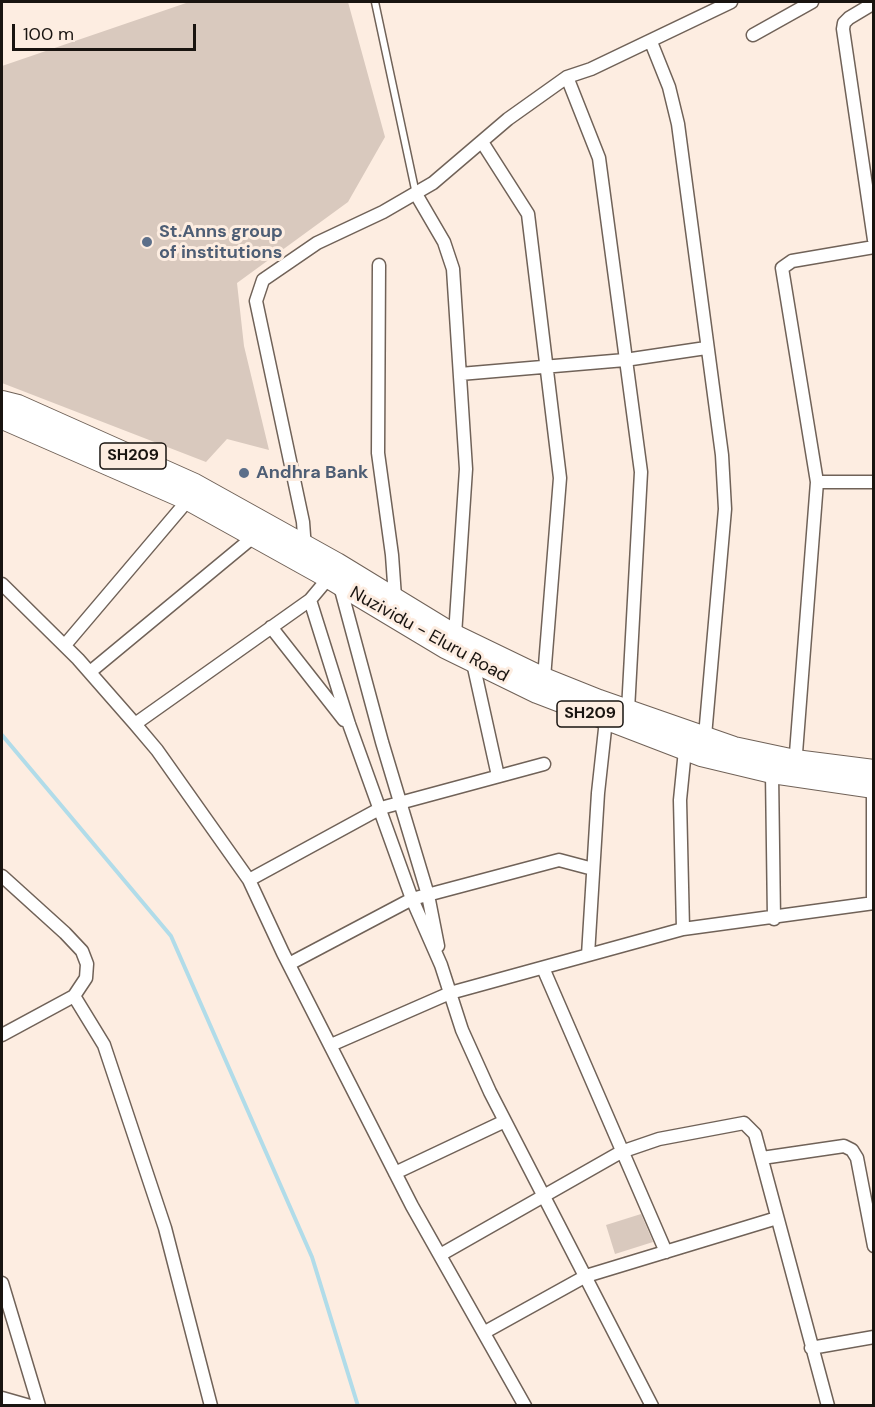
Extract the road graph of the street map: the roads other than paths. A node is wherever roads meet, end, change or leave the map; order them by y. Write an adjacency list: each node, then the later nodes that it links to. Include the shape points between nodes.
1 (375, 2): 9 (lane)
2 (731, 2): 6 (street)
3 (813, 2): 5 (street)
4 (873, 3): 10 (street, via 849,18 843,29)
5 (753, 35)
6 (651, 42): 7 (street); 13 (street, via 669,87 678,124)
7 (567, 77): 8 (street); 14 (street, via 599,158)
8 (482, 142): 9 (street, via 445,175); 15 (street, via 528,214)
9 (416, 194): 16 (street, via 444,242 453,269); 23 (street, via 346,227 295,257 263,280 256,301 286,437)
10 (873, 240)
11 (873, 247): 19 (street, via 792,261 782,268)
12 (379, 265): 26 (street, via 378,453)
13 (706, 348): 14 (street); 38 (street, via 722,455 725,509)
14 (625, 360): 15 (street); 34 (street, via 641,472)
15 (546, 367): 16 (street); 33 (street, via 560,478)
16 (460, 374): 29 (street, via 466,469)
17 (2, 401): 23 (main road, SH209, via 195,484)
18 (2, 416): 21 (main road)
19 (817, 482): 20 (street); 41 (street)
20 (873, 482)
21 (188, 500): 22 (main road); 30 (street)
22 (252, 538): 23 (main road); 32 (street)
23 (301, 555): 24 (main road)
24 (336, 576): 26 (main road, Nuzividu - Eluru Road / SH209); 27 (street); 31 (main road, Nuzividu - Eluru Road / SH209); 46 (street)
25 (2, 584): 30 (street)
26 (395, 597): 29 (main road, Nuzividu - Eluru Road / SH209)
27 (310, 600): 28 (street); 37 (street)
28 (271, 627): 36 (street); 37 (street)
29 (455, 635): 33 (main road, Nuzividu - Eluru Road / SH209)
30 (65, 645): 32 (street)
31 (473, 663): 35 (main road, Nuzividu - Eluru Road / SH209); 44 (street)
32 (90, 672): 36 (street)
33 (544, 678): 34 (main road, Nuzividu - Eluru Road / SH209)
34 (628, 710): 38 (main road, Nuzividu - Eluru Road / SH209)
35 (606, 720): 39 (main road, Nuzividu - Eluru Road / SH209); 48 (street)
36 (135, 724): 50 (street)
37 (350, 727): 47 (street)
38 (705, 736): 41 (main road, Nuzividu - Eluru Road / SH209)
39 (685, 750): 43 (main road, Nuzividu - Eluru Road / SH209); 55 (street, via 680,800)
40 (544, 764): 44 (street)
41 (795, 768): 42 (main road, Nuzividu - Eluru Road / SH209); 43 (main road, Nuzividu - Eluru Road / SH209); 45 (main road, Nuzividu - Eluru Road / SH209)
42 (873, 770)
43 (772, 773): 54 (street)
44 (498, 776): 46 (street)
45 (873, 788): 53 (street)
46 (400, 802): 47 (street); 51 (street)
47 (381, 808): 50 (street); 52 (street)
48 (593, 869): 51 (street, via 559,860); 56 (street)
49 (2, 876): 61 (street, via 82,951 87,964 86,978)
50 (249, 880): 57 (street)
51 (428, 895): 52 (street); 58 (street)
52 (412, 899): 57 (street); 58 (street)
53 (873, 903): 54 (street)
54 (774, 919): 55 (street)
55 (683, 929): 56 (street)
56 (588, 955): 59 (street)
57 (289, 964): 63 (street)
58 (441, 965): 60 (street)
59 (543, 968): 60 (street); 65 (street)
60 (450, 993): 63 (street); 64 (street, via 462,1030)
61 (74, 996): 62 (street); 81 (street, via 104,1045 165,1227)
62 (2, 1035)
63 (331, 1045): 67 (street)
64 (505, 1121): 67 (street); 68 (street)
65 (621, 1152): 66 (street, via 659,1139 744,1123 755,1134); 68 (street); 71 (street)
66 (762, 1158): 69 (street); 70 (street, via 844,1146 852,1150 857,1158)
67 (395, 1173): 72 (street)
68 (543, 1196): 72 (street); 73 (street)
69 (777, 1218): 71 (street); 77 (street)
70 (873, 1246)
71 (666, 1252): 73 (street)
72 (440, 1255): 75 (street)
73 (586, 1276): 75 (street); 83 (street)
74 (2, 1283): 80 (street)
75 (485, 1332): 82 (street)
76 (873, 1337): 77 (street)
77 (812, 1348): 84 (street)
78 (2, 1398): 79 (street)
79 (30, 1406)
80 (39, 1406)
81 (211, 1406)
82 (525, 1406)
83 (652, 1406)
84 (828, 1406)

